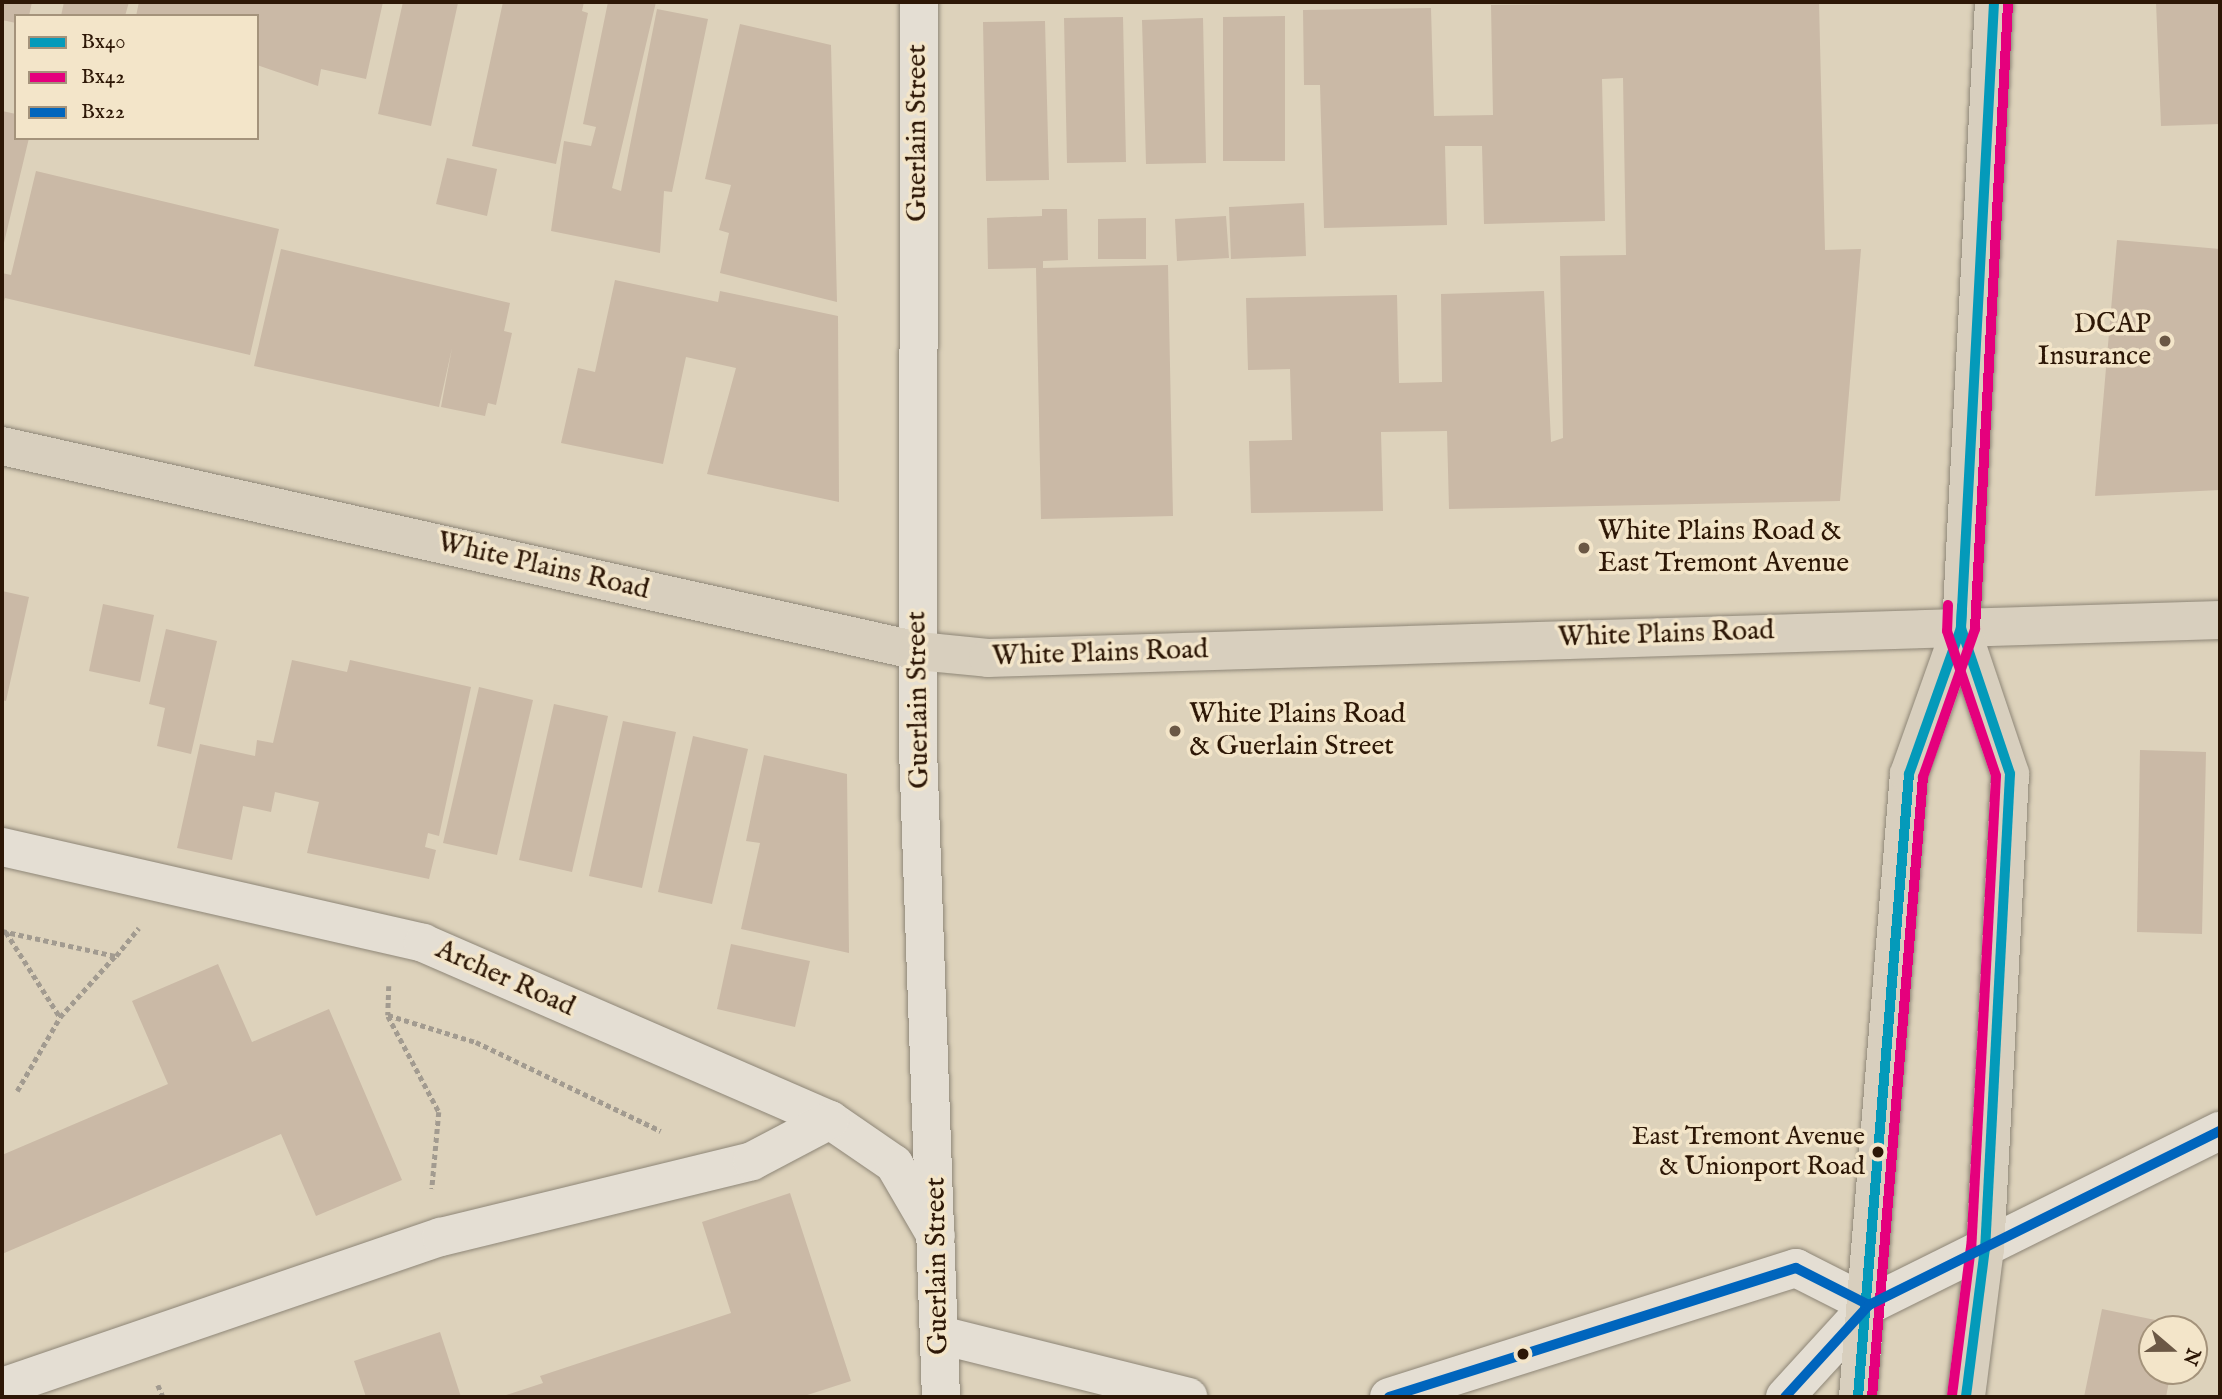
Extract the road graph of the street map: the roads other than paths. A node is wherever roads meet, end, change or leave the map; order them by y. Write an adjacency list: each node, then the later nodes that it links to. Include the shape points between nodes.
1 (919, 2): 6 (street, Guerlain Street)
2 (1994, 2): 5 (main road)
3 (2, 446): 6 (main road, White Plains Road)
4 (2220, 620): 5 (main road, White Plains Road)
5 (1961, 628): 6 (main road, White Plains Road, via 988,659); 11 (main road, via 2010,774); 12 (main road, via 1909,774)
6 (918, 651): 10 (street, Guerlain Street)
7 (2, 847): 8 (street, Archer Road, via 423,943)
8 (830, 1120): 10 (street, Archer Road, via 894,1164); 14 (street, via 752,1161 404,1249)
9 (2220, 1131): 11 (street)
10 (940, 1241): 13 (street, Guerlain Street)
11 (1986, 1248): 12 (street); 20 (main road)
12 (1869, 1305): 17 (street, via 1797,1268); 18 (street); 19 (main road)
13 (940, 1335): 15 (street, Guerlain Street); 16 (street)
14 (2, 1387)
15 (941, 1397)
16 (1188, 1397)
17 (1389, 1397)
18 (1785, 1397)
19 (1858, 1397)
20 (1966, 1397)

